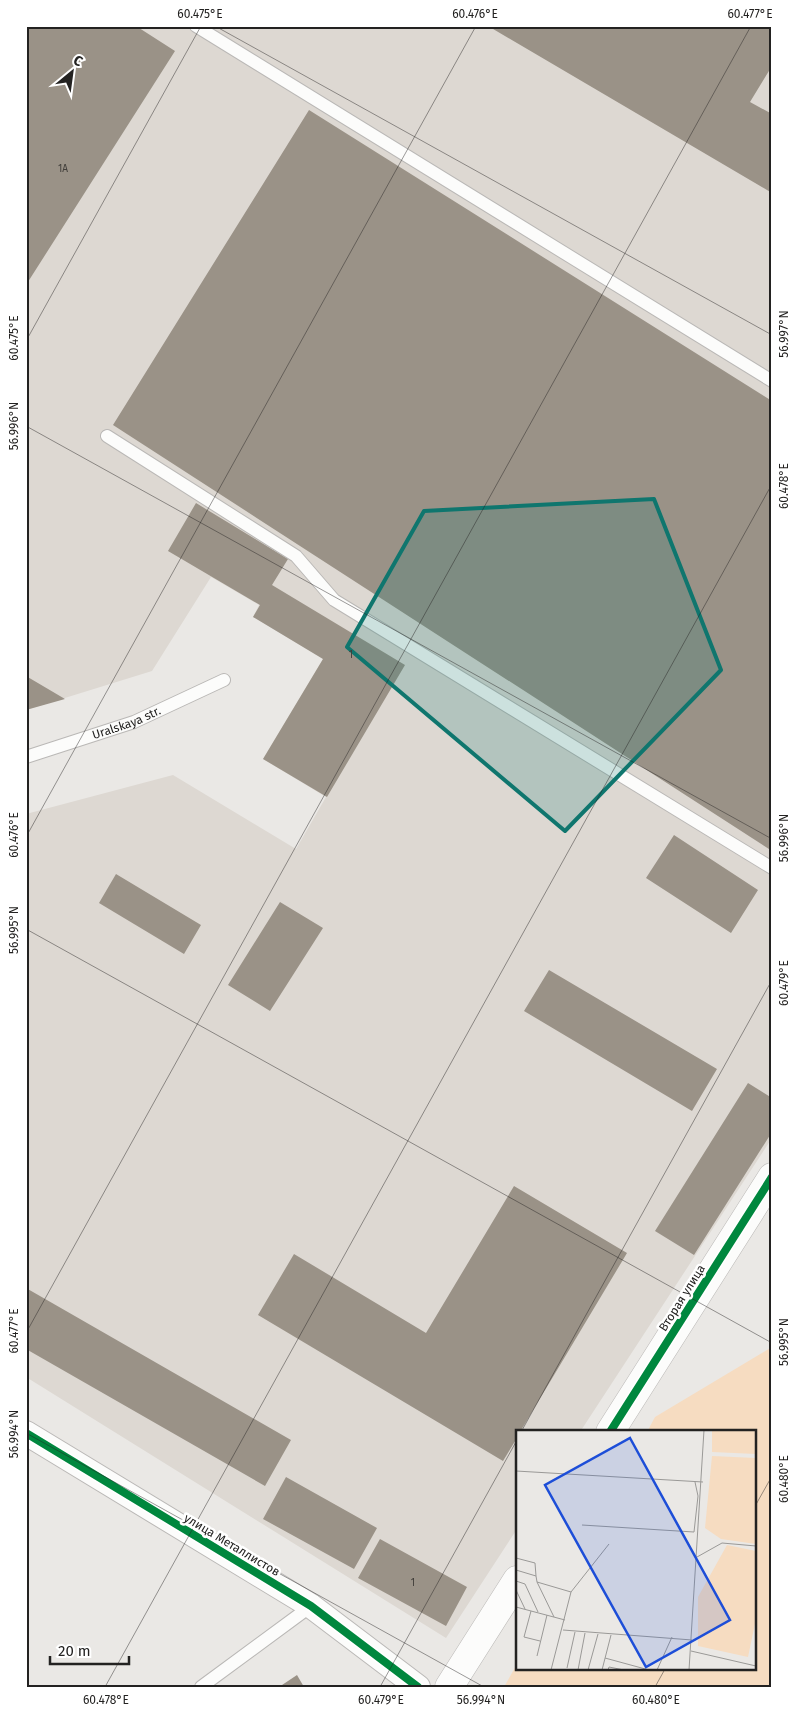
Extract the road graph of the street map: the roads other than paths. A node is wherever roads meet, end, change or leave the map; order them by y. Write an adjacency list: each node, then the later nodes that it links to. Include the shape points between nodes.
1 (196, 26): 2 (lane)
2 (772, 381)
3 (107, 436): 6 (lane, via 296,556 334,600)
4 (224, 680): 5 (lane, Uralskaya str., via 134,722)
5 (26, 756)
6 (772, 868)
7 (772, 1176): 8 (street, Вторая улица)
8 (611, 1430)
9 (26, 1433): 11 (street, улица Металлистов)
10 (516, 1582): 14 (street)
11 (311, 1606): 12 (lane); 13 (street, улица Металлистов)
12 (201, 1687)
13 (418, 1687)
14 (449, 1687)

